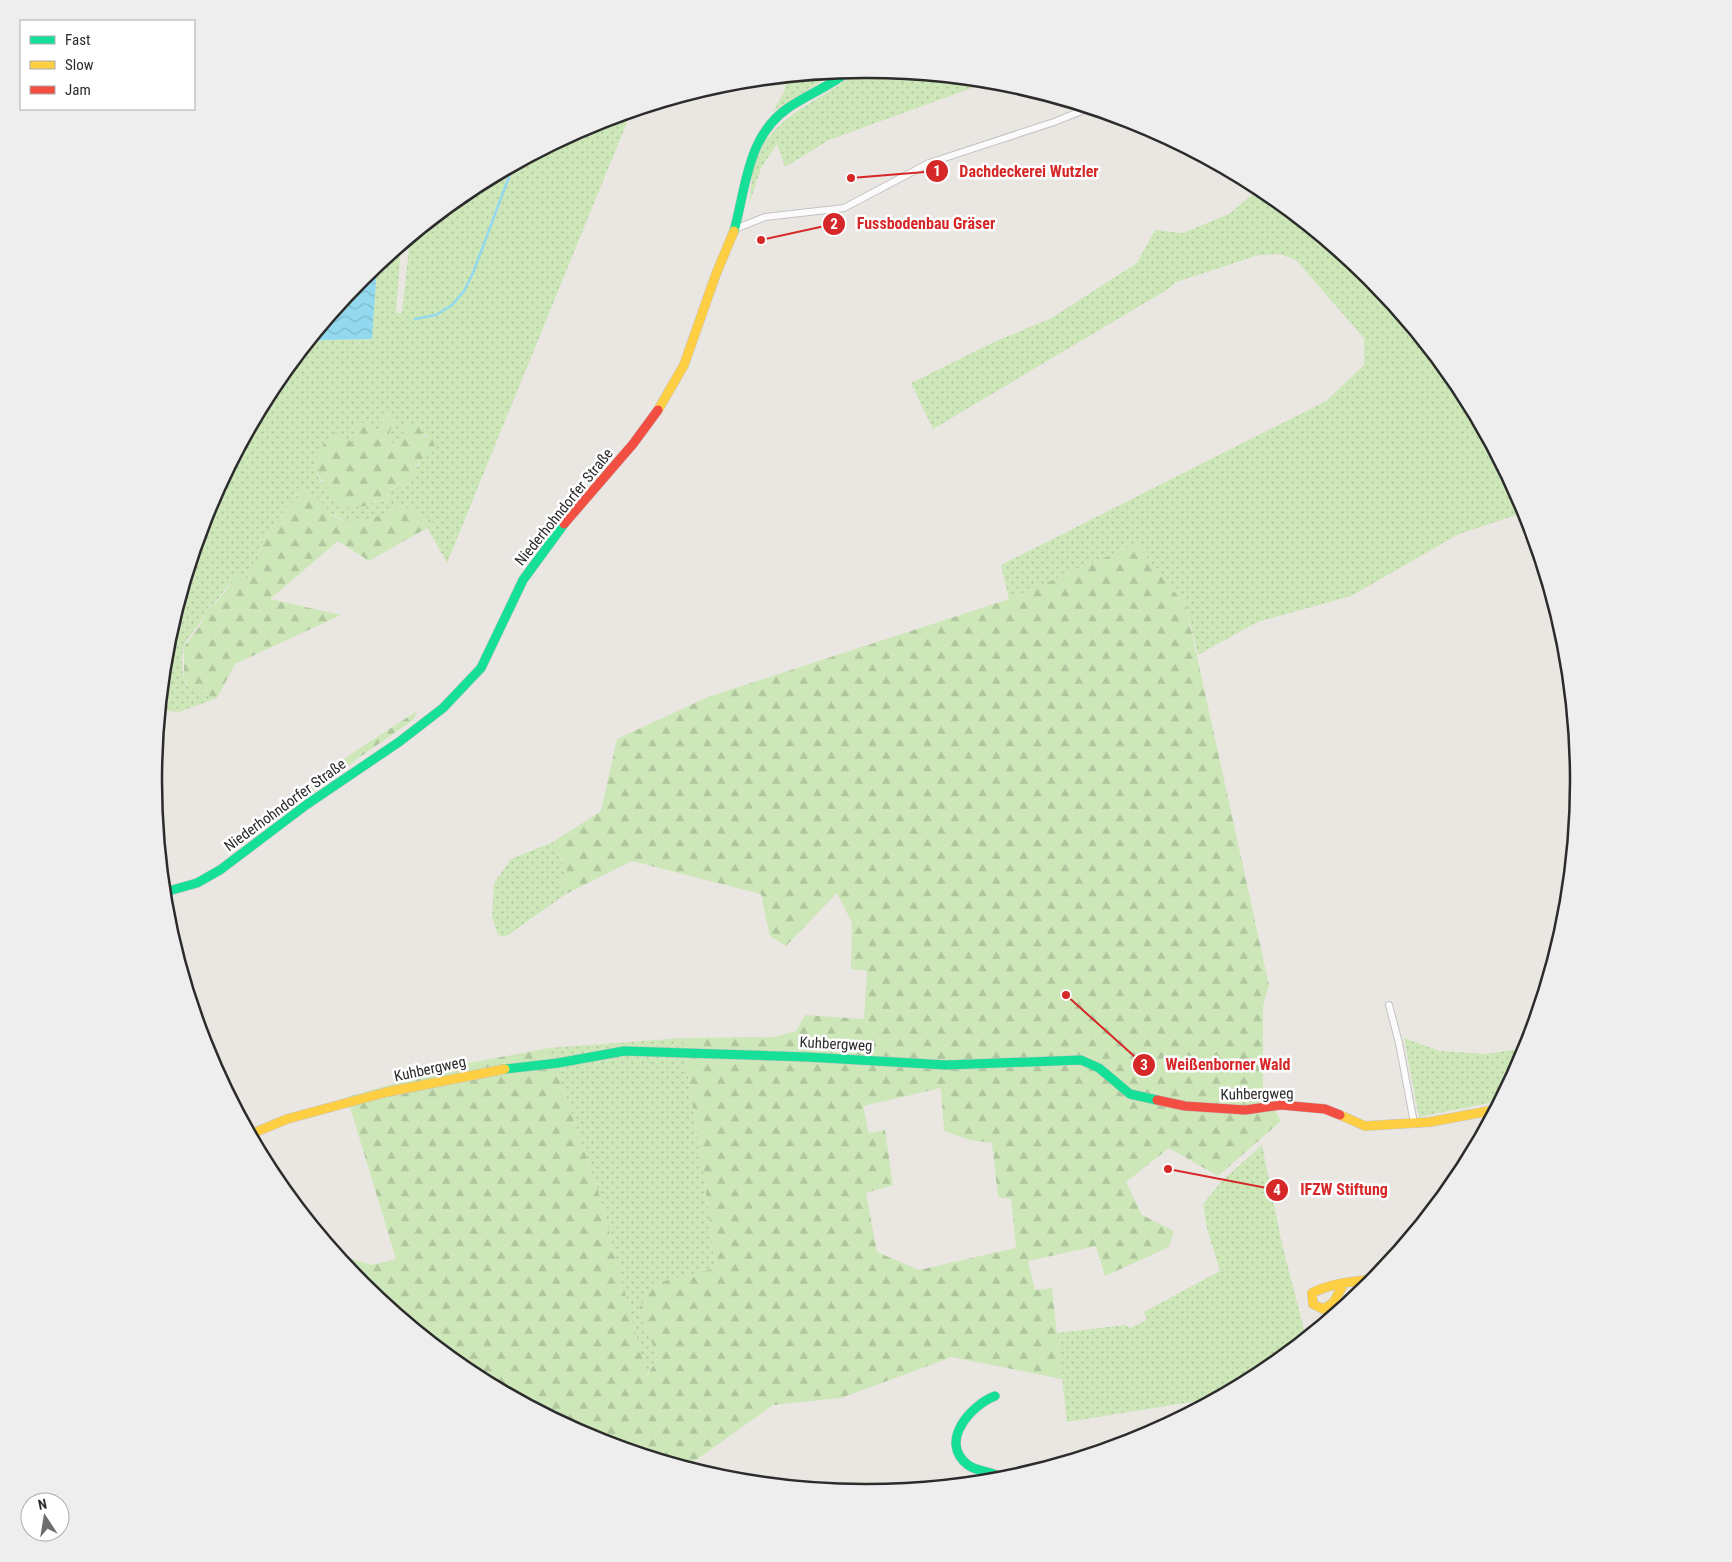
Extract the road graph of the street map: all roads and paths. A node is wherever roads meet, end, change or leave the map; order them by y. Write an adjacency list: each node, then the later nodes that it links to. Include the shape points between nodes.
1 (840, 79): 3 (street, Niederhohndorfer Straße, via 770,122 746,177)
2 (1081, 111): 3 (street, via 930,163 844,208 765,217)
3 (735, 229): 4 (street, Niederhohndorfer Straße, via 677,380 610,474 534,562 516,592 488,656 474,676 426,722 304,806 213,875)
4 (172, 890)
5 (1389, 1005): 7 (street)
6 (1487, 1111): 7 (street, Kuhbergweg)
7 (1414, 1123): 8 (street, Kuhbergweg, via 1365,1126 1325,1109 1281,1105 1245,1110 1185,1106 1130,1094 1099,1068 1081,1060 946,1065 624,1051 485,1071 387,1092 287,1119)
8 (256, 1132)
9 (1359, 1281): 10 (street)
10 (1344, 1284)
11 (995, 1396): 12 (street, via 981,1399 962,1421 958,1431 965,1462 975,1469)
12 (991, 1473)

